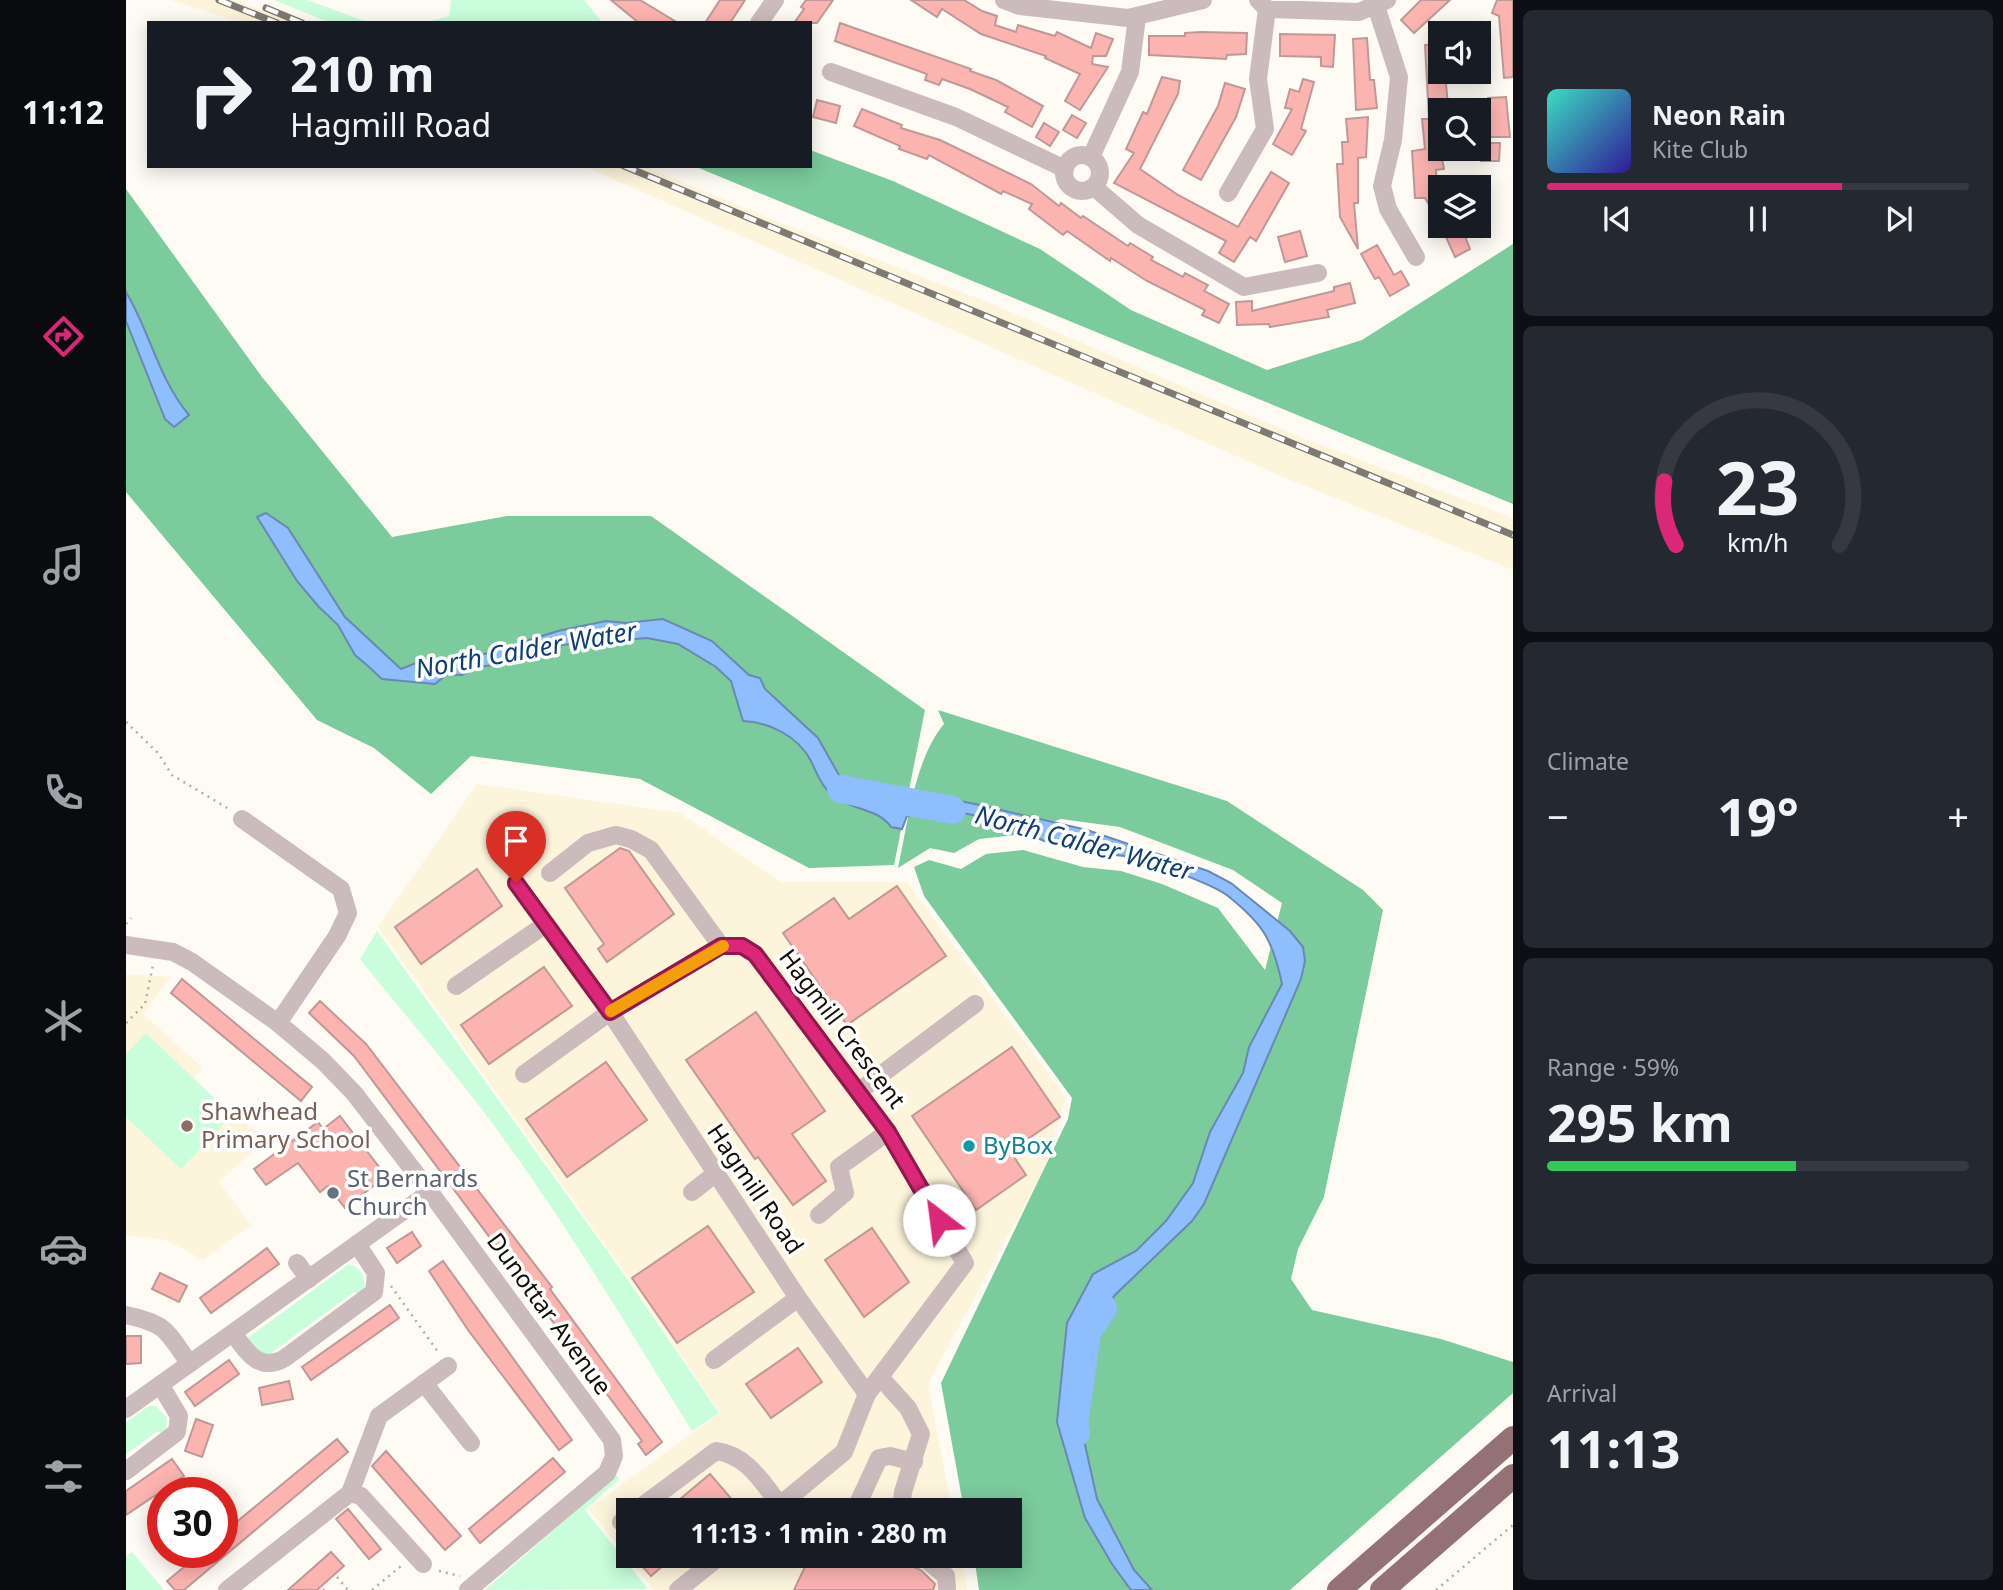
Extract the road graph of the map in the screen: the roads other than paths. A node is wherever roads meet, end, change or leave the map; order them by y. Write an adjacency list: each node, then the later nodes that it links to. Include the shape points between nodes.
1 (775, 0): 7 (street)
2 (1004, 0): 6 (street, via 1020,6)
3 (1203, 0): 6 (street)
4 (1382, 3): 5 (street, via 1359,12); 13 (street, via 1399,77 1393,140 1382,186 1388,209)
5 (1262, 5): 12 (street, via 1258,79 1265,129)
6 (1137, 17): 9 (street, via 1130,72)
7 (761, 21)
8 (831, 72): 10 (street, via 956,117)
9 (1091, 158): 10 (street, via 1075,157); 11 (street, via 1100,172)
10 (1065, 169): 11 (street, via 1073,188 1084,191)
11 (1094, 187): 14 (street, via 1138,225 1244,287)
12 (1228, 193)
13 (1416, 257)
14 (1318, 273)
15 (243, 819): 24 (street, via 341,889 348,913)
16 (550, 873): 20 (street, via 588,843 615,835 631,839 651,850)
17 (516, 883): 18 (street, Hagmill Road)
18 (546, 924): 21 (street); 23 (street, Hagmill Road)
19 (126, 945): 24 (street, Dunottar Avenue, via 173,952)
20 (721, 946): 23 (street); 26 (street, Hagmill Crescent, via 742,946 755,954)
21 (456, 986)
22 (975, 1004): 26 (street)
23 (610, 1012): 25 (street); 28 (street, Hagmill Road)
24 (278, 1023): 29 (street, Dunottar Avenue, via 354,1093)
25 (524, 1074)
26 (858, 1092): 27 (street, Hagmill Crescent)
27 (888, 1132): 31 (street, via 839,1167 845,1193); 41 (street, Hagmill Crescent, via 965,1263)
28 (715, 1174): 30 (street); 35 (street, Hagmill Road)
29 (430, 1192): 32 (street); 60 (street, Dunottar Avenue, via 615,1448 607,1473)
30 (692, 1192)
31 (819, 1214)
32 (358, 1244): 34 (street); 37 (street, via 376,1273 370,1297 275,1364 252,1358)
33 (297, 1263): 34 (street)
34 (309, 1279): 37 (street)
35 (798, 1298): 38 (street); 44 (street, Hagmill Road)
36 (126, 1315): 39 (street, via 164,1328)
37 (233, 1333): 39 (street)
38 (714, 1360)
39 (188, 1363): 43 (street)
40 (448, 1366): 42 (street)
41 (880, 1377): 44 (street, Hagmill Crescent); 48 (street, via 908,1408 921,1434)
42 (424, 1383): 47 (street); 51 (street, via 379,1416)
43 (161, 1386): 45 (street); 49 (street, via 179,1416 177,1432)
44 (867, 1394): 54 (street, via 844,1452)
45 (126, 1409)
46 (1513, 1438): 64 (highway)
47 (471, 1443)
48 (914, 1462): 55 (street, via 879,1458); 56 (street)
49 (126, 1471)
50 (1513, 1476): 65 (highway)
51 (350, 1493): 57 (street, via 361,1496); 63 (street)
52 (653, 1498): 53 (street, via 716,1451 731,1453 750,1466)
53 (771, 1498)
54 (789, 1498)
55 (861, 1498)
56 (902, 1498)
57 (419, 1560)
58 (707, 1568): 61 (street)
59 (936, 1568): 62 (street, via 946,1576)
60 (471, 1588)
61 (685, 1588)
62 (947, 1588)
63 (227, 1590)
64 (1339, 1590)
65 (1382, 1590)

